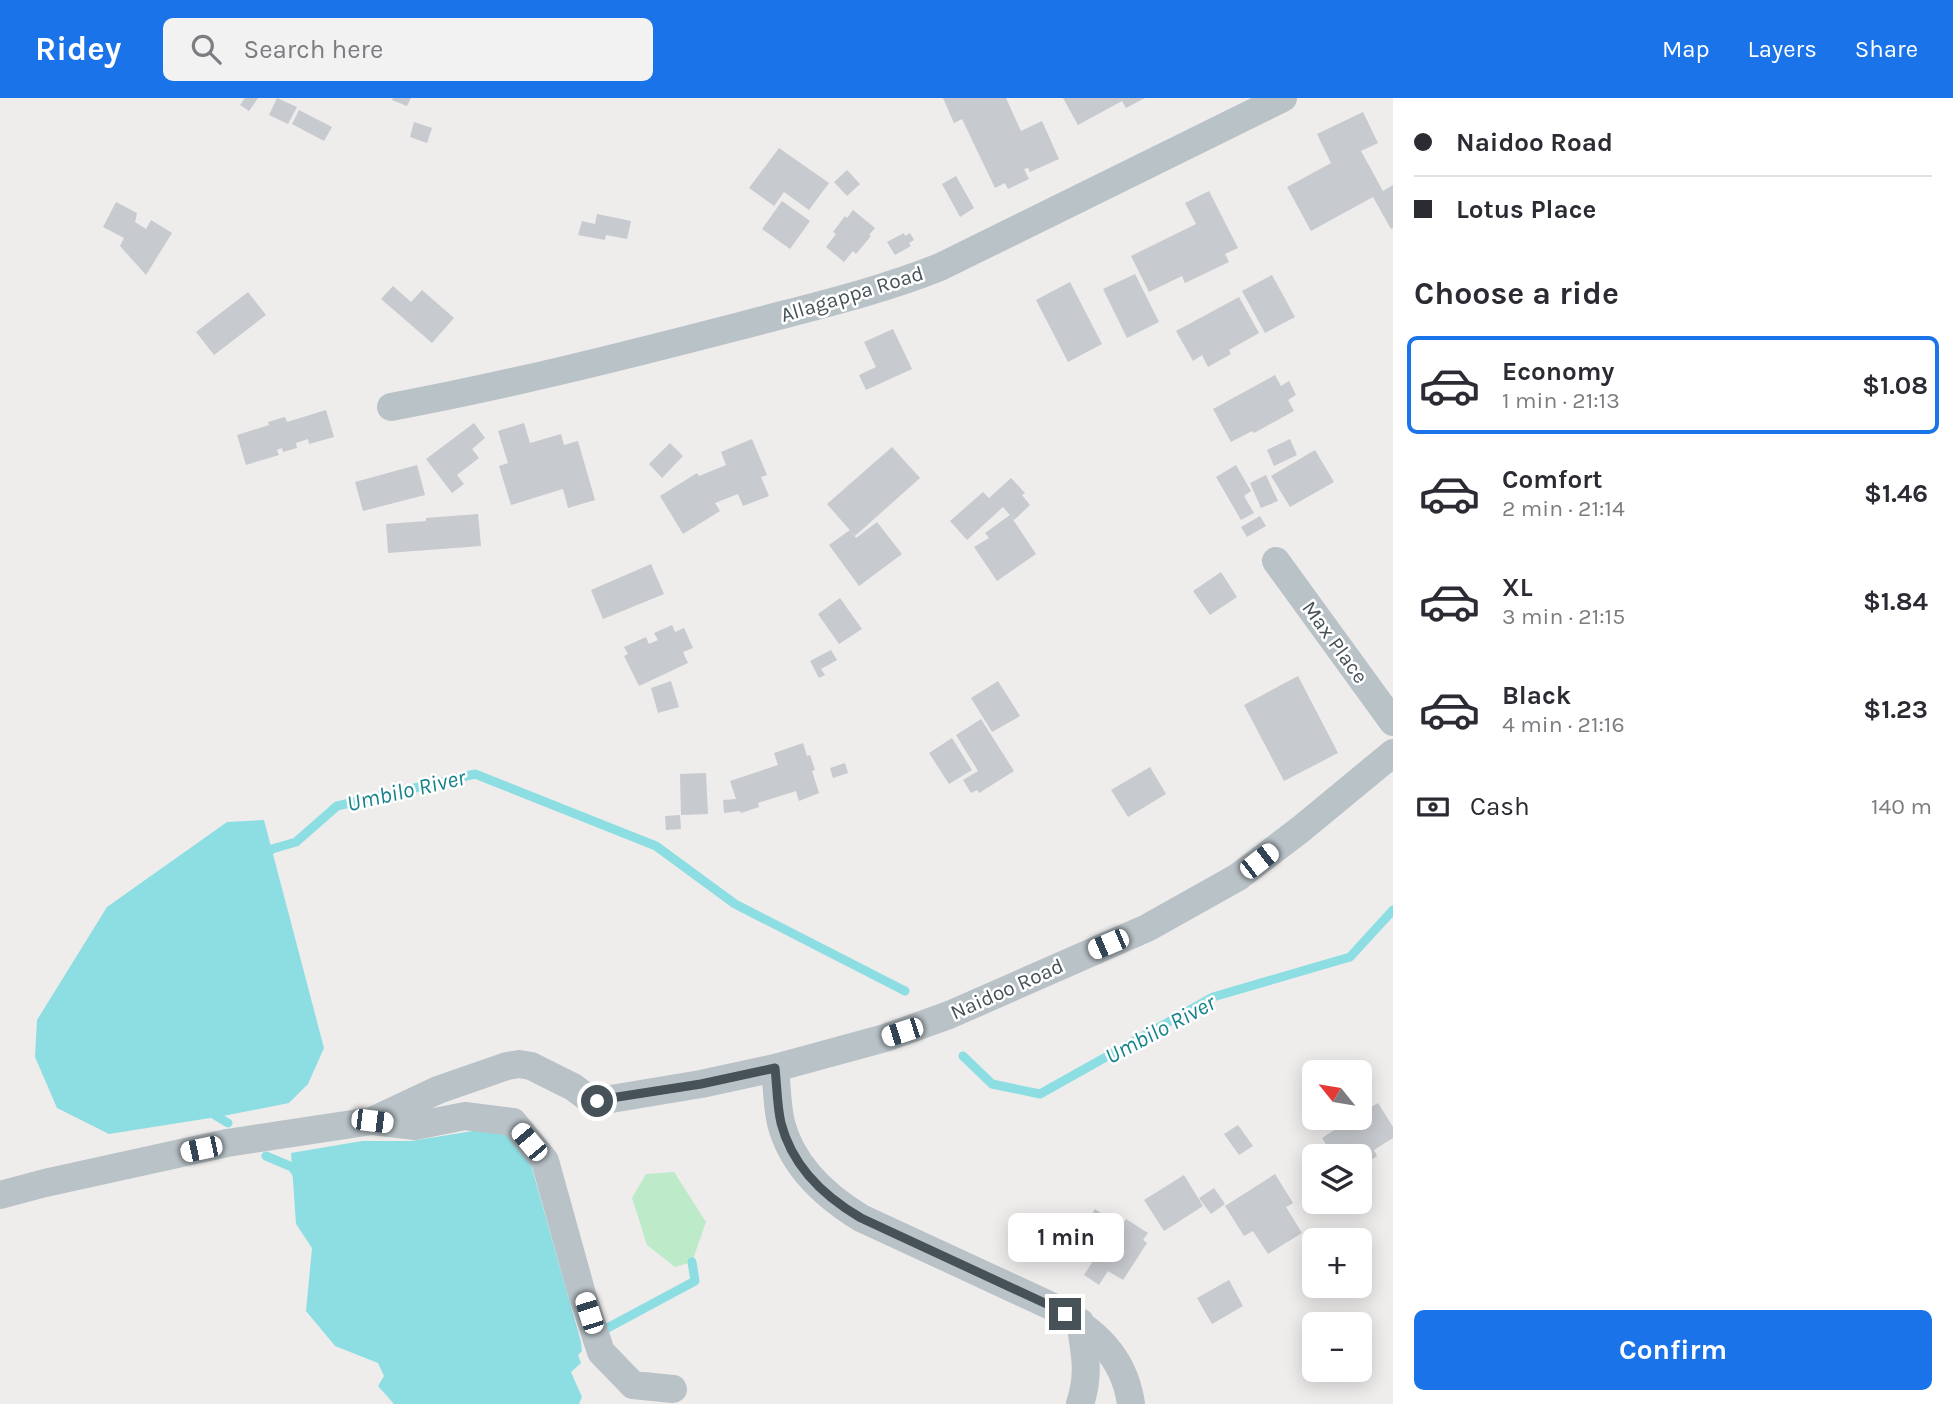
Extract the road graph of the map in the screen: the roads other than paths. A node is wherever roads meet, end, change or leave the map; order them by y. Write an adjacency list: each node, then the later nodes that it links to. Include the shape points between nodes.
1 (1283, 98): 2 (street, Allagappa Road, via 911,278 612,359)
2 (391, 407)
3 (1276, 561): 4 (street, Max Place)
4 (1393, 722)
5 (1393, 753): 6 (street, Naidoo Road, via 1238,877 1147,928 919,1027)
6 (775, 1068): 7 (street, Naidoo Road, via 597,1101 546,1072 519,1064 438,1090); 9 (street, via 782,1127 811,1178 832,1200)
7 (372, 1121): 8 (street, via 227,1143); 10 (street, via 415,1126 465,1116 513,1122 545,1161 601,1352 634,1385)
8 (0, 1195)
9 (1080, 1322): 11 (street, via 1087,1369); 12 (street, via 1114,1358)
10 (673, 1389)
11 (1080, 1404)
12 (1131, 1404)

